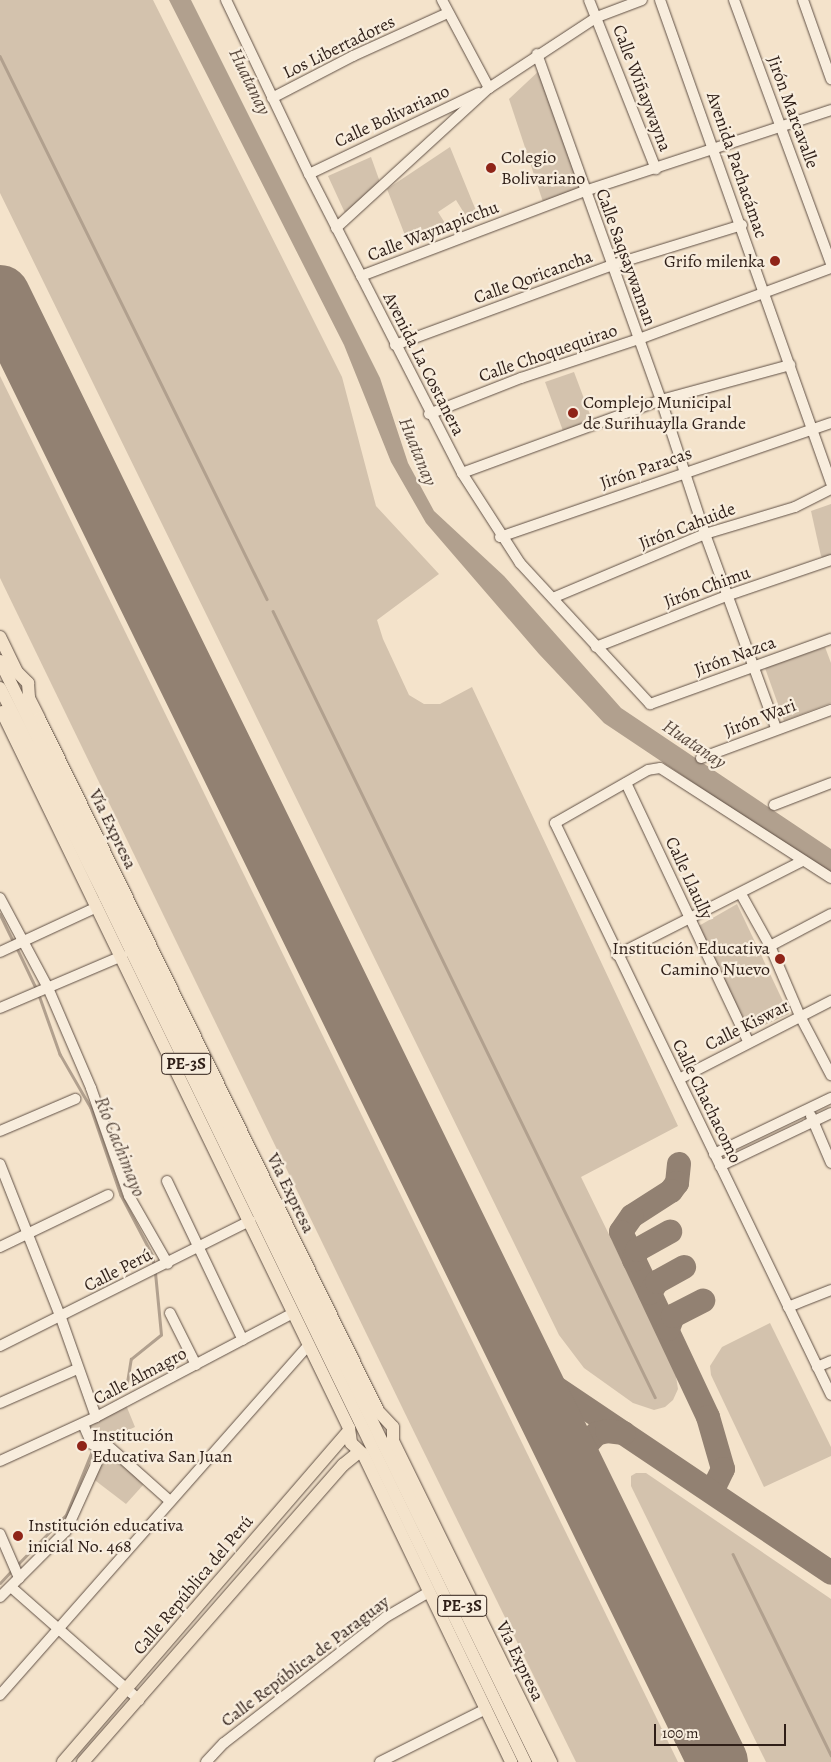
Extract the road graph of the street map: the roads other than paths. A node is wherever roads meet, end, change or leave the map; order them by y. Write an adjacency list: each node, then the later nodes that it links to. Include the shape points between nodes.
1 (226, 0): 13 (street, Avenida La Costanera)
2 (442, 0): 8 (street)
3 (589, 0): 9 (street, Calle Wiñaywayna)
4 (642, 0): 9 (street)
5 (660, 0): 16 (street, Avenida Pachacámac)
6 (734, 0): 15 (street, Jirón Marcavalle)
7 (803, 0): 11 (street)
8 (448, 13): 12 (street); 13 (street, Los Libertadores, via 353,56)
9 (597, 18): 10 (street); 17 (street, Calle Wiñaywayna)
10 (537, 54): 12 (street); 19 (street, Calle Saqsaywaman)
11 (831, 79)
12 (489, 88): 18 (street, Calle Bolivariano); 21 (street)
13 (272, 98): 18 (street, Avenida La Costanera)
14 (831, 110): 15 (street, Calle Waynapicchu)
15 (781, 126): 16 (street, Calle Waynapicchu); 22 (street, Jirón Marcavalle)
16 (715, 149): 17 (street, Calle Waynapicchu); 20 (street, Avenida Pachacámac)
17 (656, 170): 19 (street, Calle Waynapicchu)
18 (309, 174): 21 (street, Avenida La Costanera)
19 (585, 191): 23 (street, Calle Saqsaywaman); 25 (street, Calle Waynapicchu)
20 (742, 225): 23 (street, Calle Qoricancha); 26 (street, Avenida Pachacámac)
21 (336, 228): 25 (street, Avenida La Costanera)
22 (831, 264)
23 (612, 265): 27 (street, Calle Saqsaywaman); 28 (street, Calle Qoricancha)
24 (831, 268): 26 (street, Calle Choquequirao)
25 (361, 276): 28 (street, Avenida La Costanera)
26 (762, 292): 27 (street, Calle Choquequirao); 29 (street, Avenida Pachacámac)
27 (639, 339): 30 (street, Calle Saqsaywaman); 31 (street, Calle Choquequirao, via 521,378)
28 (395, 345): 31 (street, Avenida La Costanera)
29 (790, 365): 30 (street); 33 (street, Avenida Pachacámac)
30 (661, 400): 34 (street, Calle Saqsaywaman); 35 (street)
31 (430, 414): 35 (street, Avenida La Costanera)
32 (831, 423): 33 (street, Jirón Paracas)
33 (814, 429): 34 (street, Jirón Paracas); 36 (street, Avenida Pachacámac)
34 (684, 472): 38 (street, Calle Saqsaywaman); 39 (street, Jirón Paracas)
35 (462, 474): 39 (street, Avenida La Costanera)
36 (831, 484)
37 (831, 489): 38 (street, Jirón Cahuide, via 795,507)
38 (705, 534): 41 (street, Calle Saqsaywaman); 42 (street, Jirón Cahuide)
39 (500, 537): 42 (street, Avenida La Costanera)
40 (831, 560): 41 (street, Jirón Chimu)
41 (729, 595): 45 (street, Jirón Chimu); 46 (street, Calle Saqsaywaman)
42 (555, 597): 45 (street, Avenida La Costanera)
43 (0, 637): 47 (main road, Vía Expresa / PE-3S)
44 (831, 639): 46 (street, Jirón Nazca)
45 (596, 647): 49 (street, Avenida La Costanera)
46 (756, 665): 49 (street, Jirón Nazca); 52 (street, Calle Saqsaywaman)
47 (5, 669): 50 (main road, Vía Expresa / PE-3S)
48 (0, 688): 50 (main road, Vía Expresa / PE-3S)
49 (650, 704)
50 (13, 709): 61 (main road, Vía Expresa / PE-3S); 70 (main road, Vía Expresa / PE-3S); 74 (main road, Vía Expresa / PE-3S)
51 (831, 710): 52 (street, Jirón Wari)
52 (776, 728): 53 (street, Jirón Wari)
53 (701, 758)
54 (626, 783): 57 (street, via 648,770 660,768); 63 (street, Calle Llaully); 67 (street, Calle Chachacomo, via 555,825)
55 (831, 783): 56 (street)
56 (774, 805)
57 (802, 861): 58 (street); 59 (street)
58 (831, 878)
59 (741, 894): 63 (street); 65 (street)
60 (0, 898): 64 (street)
61 (97, 907): 64 (street); 68 (main road, Vía Expresa / PE-3S)
62 (831, 914): 65 (street)
63 (690, 919): 67 (street); 76 (street, Calle Llaully)
64 (17, 942): 66 (street); 69 (street)
65 (770, 946): 73 (street)
66 (0, 952)
67 (617, 955): 78 (street, Calle Chachacomo)
68 (122, 956): 69 (street); 75 (main road, Vía Expresa / PE-3S)
69 (40, 992): 72 (street); 98 (street, via 95,1097 129,1196)
70 (158, 995): 74 (main road); 75 (main road); 87 (main road, Vía Expresa / PE-3S)
71 (831, 1001): 73 (street, Calle Kiswar)
72 (0, 1008)
73 (800, 1016): 76 (street, Calle Kiswar); 77 (street)
74 (187, 1020): 81 (main road, Vía Expresa / PE-3S)
75 (159, 1034): 83 (main road, Vía Expresa / PE-3S)
76 (748, 1041): 78 (street, Calle Kiswar)
77 (831, 1075)
78 (679, 1079): 88 (street, Calle Chachacomo)
79 (831, 1098): 82 (street)
80 (74, 1099): 86 (street)
81 (226, 1100): 87 (main road); 114 (main road, Vía Expresa / PE-3S)
82 (808, 1110): 85 (street); 88 (street)
83 (197, 1111): 87 (main road); 94 (main road, Vía Expresa / PE-3S)
84 (831, 1113): 85 (street)
85 (814, 1122): 89 (street); 91 (street)
86 (0, 1131)
87 (226, 1135): 114 (main road, Vía Expresa / PE-3S)
88 (714, 1154): 91 (street, Calle Chachacomo)
89 (831, 1163)
90 (0, 1164): 95 (street)
91 (720, 1166): 100 (street, Calle Chachacomo)
92 (167, 1181): 97 (street)
93 (108, 1195): 95 (street)
94 (250, 1220): 97 (street, Calle Perú); 102 (main road, Vía Expresa / PE-3S)
95 (28, 1236): 96 (street); 103 (street)
96 (0, 1247)
97 (198, 1247): 98 (street, Calle Perú); 104 (street)
98 (164, 1265): 103 (street, Calle Perú)
99 (831, 1290): 100 (street)
100 (788, 1306): 109 (street, Calle Chachacomo)
101 (170, 1313): 108 (street)
102 (293, 1313): 104 (street, Calle Almagro); 105 (main road, Vía Expresa / PE-3S)
103 (61, 1318): 106 (street, Calle Perú); 110 (street)
104 (243, 1340): 108 (street, Calle Almagro)
105 (308, 1345): 114 (main road, Vía Expresa / PE-3S); 119 (street)
106 (0, 1346)
107 (831, 1361): 109 (street)
108 (196, 1365): 113 (street, Calle Almagro)
109 (817, 1367): 111 (street, Calle Chachacomo)
110 (77, 1368): 112 (street); 113 (street)
111 (831, 1395)
112 (0, 1403)
113 (96, 1417): 115 (street, Calle Almagro)
114 (360, 1420): 117 (main road, Vía Expresa / PE-3S, via 351,1443); 117 (main road, Vía Expresa / PE-3S, via 393,1427); 130 (main road, Calle República del Perú)
115 (83, 1424): 116 (street); 118 (street, Calle Almagro)
116 (98, 1446): 119 (street, via 106,1444); 121 (street, via 66,1531)
117 (375, 1451): 123 (main road, Vía Expresa / PE-3S); 124 (main road, Vía Expresa / PE-3S); 126 (main road, Vía Expresa / PE-3S); 132 (main road, Calle República del Perú, via 337,1473)
118 (0, 1461)
119 (170, 1501): 127 (street)
120 (0, 1534): 121 (street)
121 (18, 1575): 122 (street)
122 (11, 1586): 125 (street); 127 (street)
123 (429, 1592): 128 (main road, Vía Expresa / PE-3S); 138 (street, Calle República de Paraguay, via 386,1616 224,1743)
124 (450, 1595): 126 (main road); 128 (main road); 134 (main road, Vía Expresa / PE-3S)
125 (0, 1597)
126 (478, 1615): 129 (main road, Vía Expresa / PE-3S)
127 (58, 1628): 130 (street); 131 (street)
128 (447, 1629): 133 (main road, Vía Expresa / PE-3S)
129 (513, 1686): 134 (main road); 143 (main road, Vía Expresa / PE-3S)
130 (126, 1690): 132 (street); 135 (main road, Calle República del Perú)
131 (0, 1695)
132 (139, 1700): 136 (main road, Calle República del Perú)
133 (484, 1706): 134 (main road); 139 (street); 140 (main road, Vía Expresa / PE-3S)
134 (513, 1724): 141 (main road, Vía Expresa / PE-3S); 142 (main road, Vía Expresa / PE-3S)
135 (77, 1747): 136 (street); 137 (main road, Calle República del Perú)
136 (88, 1760)
137 (63, 1762)
138 (206, 1762)
139 (380, 1762)
140 (511, 1762)
141 (525, 1762)
142 (539, 1762)
143 (551, 1762)

